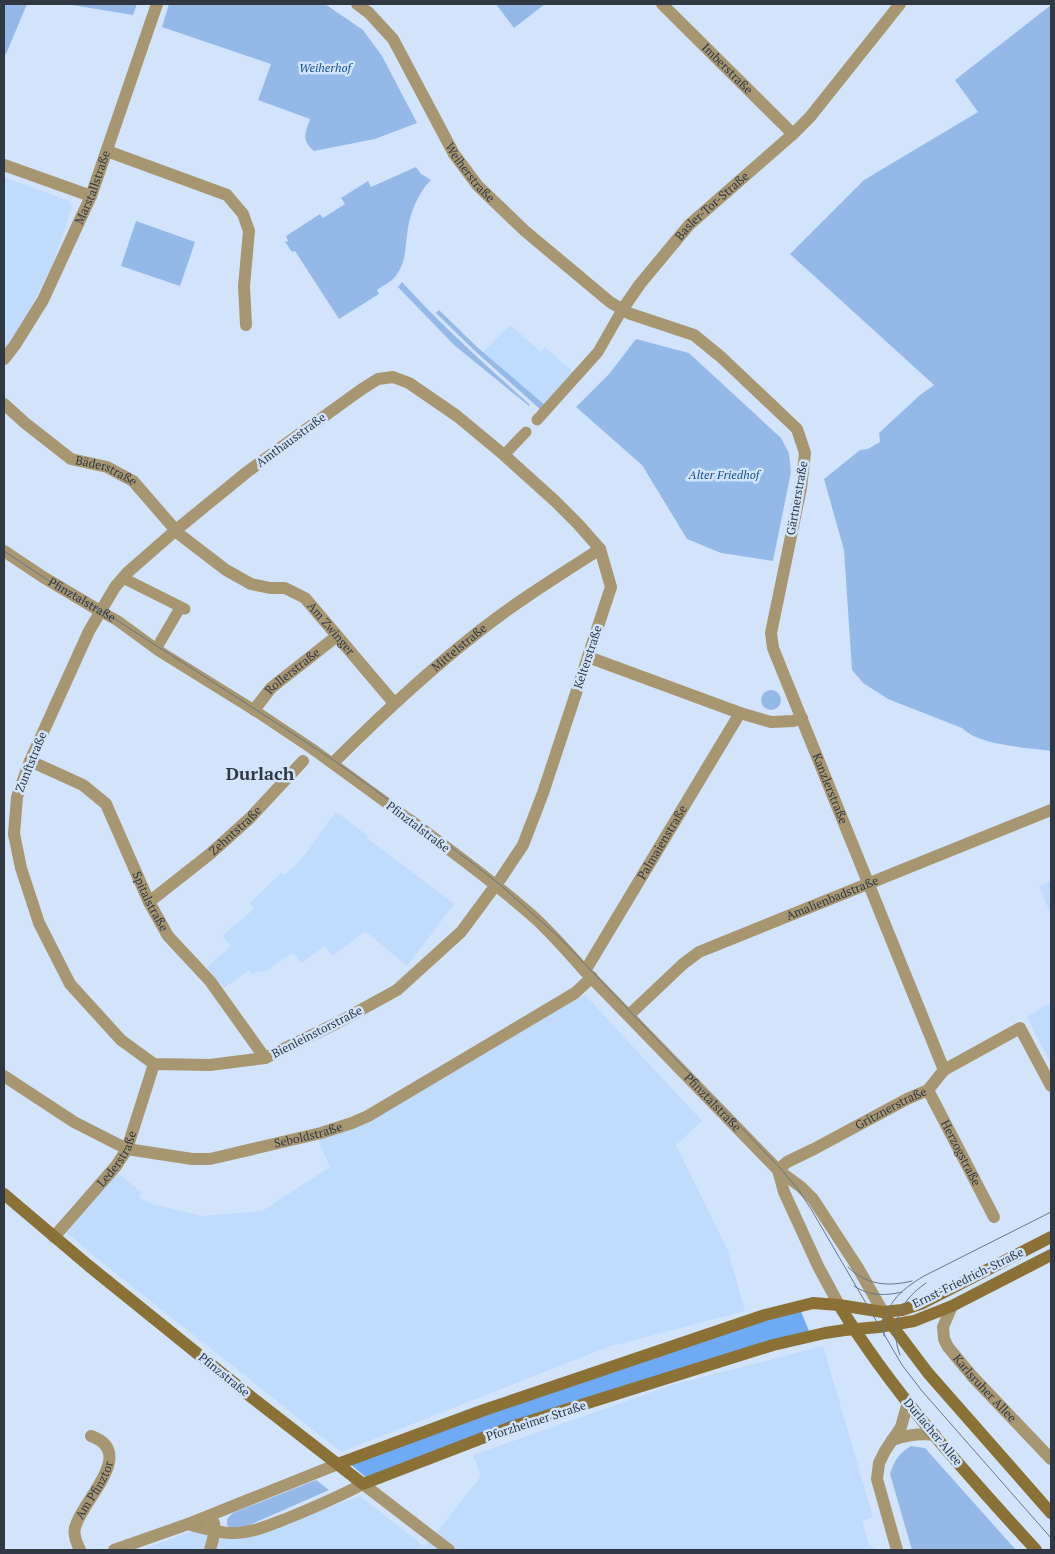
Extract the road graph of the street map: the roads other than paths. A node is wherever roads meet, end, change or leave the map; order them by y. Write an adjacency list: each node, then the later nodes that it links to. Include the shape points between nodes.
1 (157, 4): 6 (street, Marstallstraße)
2 (357, 4): 9 (street, Weiherstraße, via 393,38 454,154 478,186 525,231)
3 (662, 4): 5 (street, Imberstraße)
4 (900, 4): 5 (street, Basler-Tor-Straße)
5 (793, 134): 9 (street, Basler-Tor-Straße, via 690,225)
6 (107, 151): 8 (street, Marstallstraße); 10 (street, via 227,195 244,214 249,231 244,286)
7 (4, 165): 8 (street)
8 (91, 196): 11 (street, Marstallstraße, via 43,300)
9 (622, 310): 13 (street, Basler-Tor-Straße, via 598,352); 27 (street, Gärtnerstraße, via 694,335 797,429 805,452 801,488 771,633 773,648)
10 (246, 325)
11 (4, 359)
12 (4, 404): 16 (street, Bäderstraße, via 72,459 107,467 133,481)
13 (537, 420)
14 (526, 432): 15 (street)
15 (504, 455): 16 (street, Amthausstraße, via 457,416 409,383 393,377 378,379 247,472); 17 (street, Kelterstraße, via 556,501)
16 (176, 530): 19 (street, Amthausstraße); 21 (street, Am Zwinger, via 226,570 251,584 285,588 305,598)
17 (600, 549): 23 (street, Kelterstraße, via 611,587); 24 (street, Mittelstraße, via 476,633)
18 (4, 551): 20 (street, Pfinztalstraße)
19 (123, 578): 20 (street, Amthausstraße); 22 (street, via 182,609)
20 (100, 611): 22 (street, Pfinztalstraße); 30 (street, Zunftstraße)
21 (337, 636): 24 (street, Am Zwinger); 25 (street, Rollerstraße, via 271,688)
22 (156, 649): 25 (street, Pfinztalstraße)
23 (588, 657): 26 (street); 35 (street, Kelterstraße, via 523,845)
24 (394, 703): 31 (street, Mittelstraße)
25 (254, 710): 28 (street, Pfinztalstraße)
26 (740, 713): 27 (street, via 771,722); 37 (street, Palmaienstraße)
27 (802, 718): 34 (street, Kanzlerstraße)
28 (311, 748): 29 (street, Zehntstraße); 31 (street, Pfinztalstraße)
29 (303, 761): 36 (street, Zehntstraße, via 250,818)
30 (30, 762): 36 (street, Spitalstraße, via 83,785 106,804); 40 (street, Zunftstraße, via 17,796 14,834 39,923 70,984 120,1040)
31 (333, 764): 33 (street, Pfinztalstraße)
32 (1051, 810): 34 (street, Amalienbadstraße)
33 (410, 820): 35 (street, Pfinztalstraße)
34 (869, 884): 38 (street, Amalienbadstraße, via 699,952); 41 (street, Kanzlerstraße)
35 (496, 886): 37 (street, Pfinztalstraße, via 536,919); 39 (street, Bienleinstorstraße, via 461,932 397,990)
36 (149, 902): 39 (street, Spitalstraße, via 168,936 210,981)
37 (589, 974): 38 (street, Pfinztalstraße); 45 (street, Seboldstraße, via 576,993 352,1124 210,1159)
38 (629, 1015): 46 (street, Pfinztalstraße)
39 (266, 1058): 40 (street, Bienleinstorstraße, via 210,1065)
40 (154, 1064): 45 (street, Lederstraße)
41 (944, 1070): 43 (street, Gritznerstraße, via 1020,1028); 44 (street, Gritznerstraße)
42 (4, 1076): 45 (street, Seboldstraße, via 74,1122)
43 (1051, 1084)
44 (928, 1090): 46 (street, Gritznerstraße, via 787,1162); 48 (street, Herzogstraße)
45 (127, 1149): 49 (street, Lederstraße)
46 (778, 1170): 52 (street, Pfinztalstraße, via 784,1192); 54 (street, Pfinztalstraße, via 813,1200)
47 (4, 1194): 49 (main road, Pfinzstraße)
48 (994, 1217)
49 (54, 1237): 62 (main road, Pfinzstraße)
50 (1051, 1237): 54 (main road, Ernst-Friedrich-Straße, via 922,1303)
51 (1051, 1255): 53 (main road, Ernst-Friedrich-Straße)
52 (839, 1305): 54 (main road); 56 (main road, Durlacher Allee); 62 (main road, via 813,1303 764,1315 484,1410)
53 (952, 1306): 55 (main road, Ernst-Friedrich-Straße, via 914,1321); 61 (street, Karlsruher Allee, via 943,1327 948,1348)
54 (883, 1312): 55 (main road)
55 (892, 1325): 56 (main road, Pforzheimer Straße); 65 (main road, via 928,1373)
56 (854, 1329): 57 (main road, Durlacher Allee, via 884,1374); 63 (main road, Pforzheimer Straße, via 808,1336 773,1346 511,1427)
57 (908, 1402): 59 (main road, Durlacher Allee); 60 (street, via 901,1427)
58 (91, 1436): 68 (street, Am Pfinztor, via 106,1446 110,1464 75,1528)
59 (935, 1436): 60 (street, via 919,1433); 73 (main road, Durlacher Allee)
60 (892, 1440): 72 (street, via 879,1463 877,1479)
61 (1051, 1459)
62 (338, 1464): 63 (main road, Pfinzstraße); 64 (street)
63 (363, 1484): 67 (street, Pforzheimer Straße, via 266,1527 241,1533); 71 (street, Pfinzstraße)
64 (213, 1513): 66 (street); 67 (street)
65 (1051, 1513)
66 (188, 1524): 67 (street, Pforzheimer Straße); 69 (street)
67 (215, 1531): 70 (street)
68 (80, 1550)
69 (114, 1550)
70 (210, 1550)
71 (449, 1550)
72 (897, 1550)
73 (1036, 1550)

